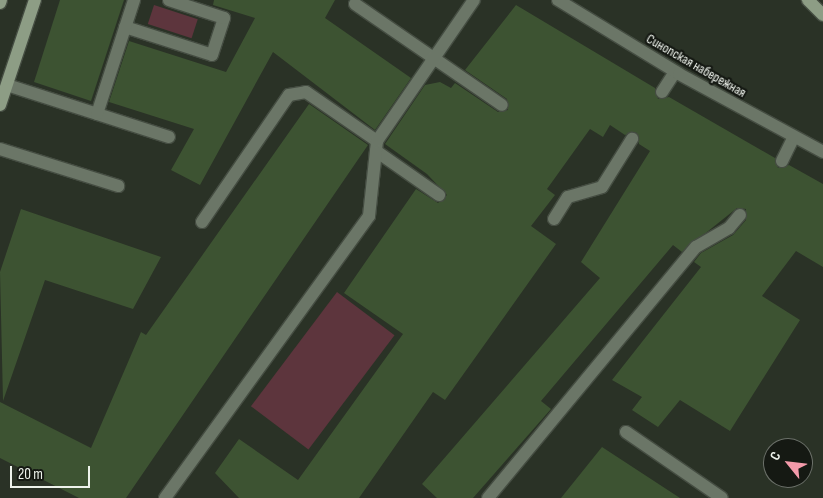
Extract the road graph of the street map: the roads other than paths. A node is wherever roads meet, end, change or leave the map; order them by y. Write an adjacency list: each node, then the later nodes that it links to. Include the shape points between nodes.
1 (35, 0): 12 (street)
2 (134, 0): 9 (street)
3 (169, 0): 9 (street, via 224,18 212,55)
4 (474, 0): 10 (street)
5 (558, 0): 11 (street, Синопская набережная)
6 (808, 0): 8 (street)
7 (356, 4): 10 (street)
8 (823, 15)
9 (125, 27): 16 (street)
10 (434, 59): 15 (street); 20 (street)
11 (675, 72): 13 (street); 18 (street, Синопская набережная)
12 (7, 85): 14 (street); 16 (street)
13 (662, 92)
14 (0, 105)
15 (502, 105)
16 (97, 114): 17 (street)
17 (169, 137)
18 (793, 138): 22 (street, Синопская набережная); 23 (street)
19 (632, 139): 27 (street, via 602,187 568,198)
20 (376, 146): 25 (street); 28 (street, via 306,92 289,95); 30 (street, via 369,216)
21 (0, 149): 24 (street)
22 (823, 152)
23 (782, 162)
24 (118, 186)
25 (439, 195)
26 (740, 215): 31 (street, via 729,228 696,247)
27 (554, 219)
28 (202, 222)
29 (626, 432): 32 (street)
30 (165, 498)
31 (488, 498)
32 (722, 498)

